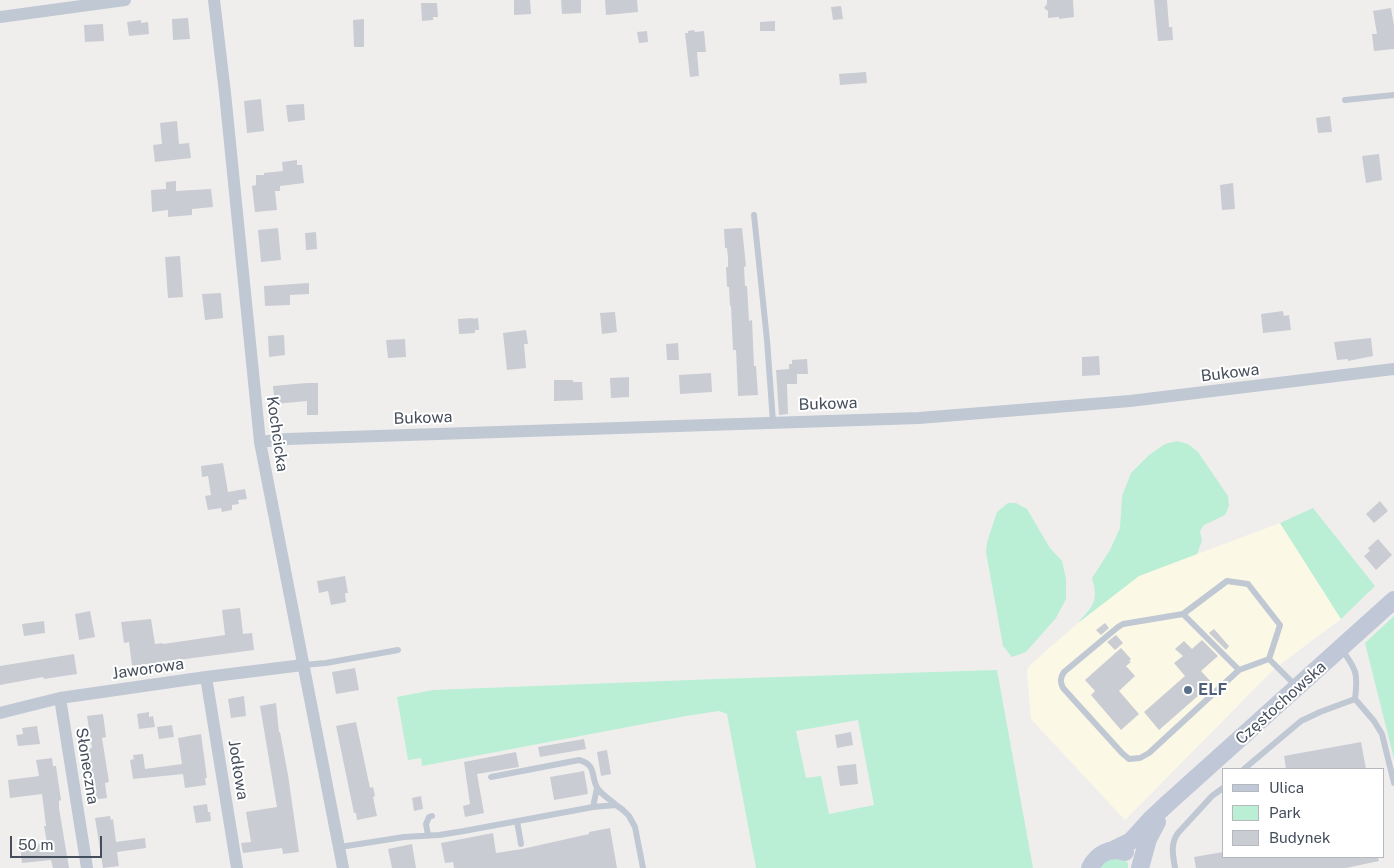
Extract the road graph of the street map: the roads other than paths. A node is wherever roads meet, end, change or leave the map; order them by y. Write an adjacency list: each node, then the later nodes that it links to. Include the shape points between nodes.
1 (125, 0): 3 (street)
2 (214, 0): 9 (street, Kochcicka)
3 (0, 17)
4 (1394, 95): 5 (lane)
5 (1345, 100)
6 (754, 215): 8 (lane)
7 (1394, 369): 8 (street, Bukowa, via 1130,401 919,418)
8 (773, 422): 9 (street, Bukowa)
9 (260, 442): 15 (street, Kochcicka)
10 (1394, 600): 12 (main road, Częstochowska)
11 (1183, 614): 14 (lane, via 1227,581 1248,584 1280,625); 16 (lane); 16 (lane, via 1123,624 1060,677 1063,688 1122,753 1129,759 1149,753)
12 (1341, 649): 18 (main road, Częstochowska); 20 (lane, via 1356,672)
13 (398, 650): 15 (lane)
14 (1269, 659): 16 (lane); 18 (lane)
15 (303, 665): 17 (street, Jaworowa); 34 (street, Kochcicka)
16 (1239, 670)
17 (206, 677): 19 (street, Jaworowa); 37 (street, Jodłowa)
18 (1298, 688): 27 (main road, Częstochowska)
19 (60, 698): 21 (street, Jaworowa); 36 (street, Słoneczna)
20 (1356, 699): 22 (lane, via 1301,721); 24 (lane, via 1382,734)
21 (0, 713)
22 (1245, 768)
23 (492, 777): 25 (lane, via 580,760 590,766)
24 (1394, 783)
25 (597, 788): 28 (lane); 29 (lane)
26 (1222, 789): 42 (lane, via 1174,838 1172,846)
27 (1167, 804): 35 (main road, Częstochowska, via 1131,841); 41 (main road, Częstochowska, via 1148,840)
28 (616, 805): 29 (lane); 39 (lane, via 629,816 635,828)
29 (593, 807): 31 (lane)
30 (432, 816): 32 (lane, via 426,821)
31 (517, 821): 32 (lane); 33 (lane)
32 (428, 835): 34 (lane)
33 (521, 844)
34 (340, 847): 38 (street, Kochcicka)
35 (1113, 850): 40 (main road, Częstochowska, via 1098,856); 41 (main road, via 1129,854)
36 (86, 868)
37 (237, 868)
38 (344, 868)
39 (643, 868)
40 (1090, 868)
41 (1140, 868)
42 (1176, 868)

